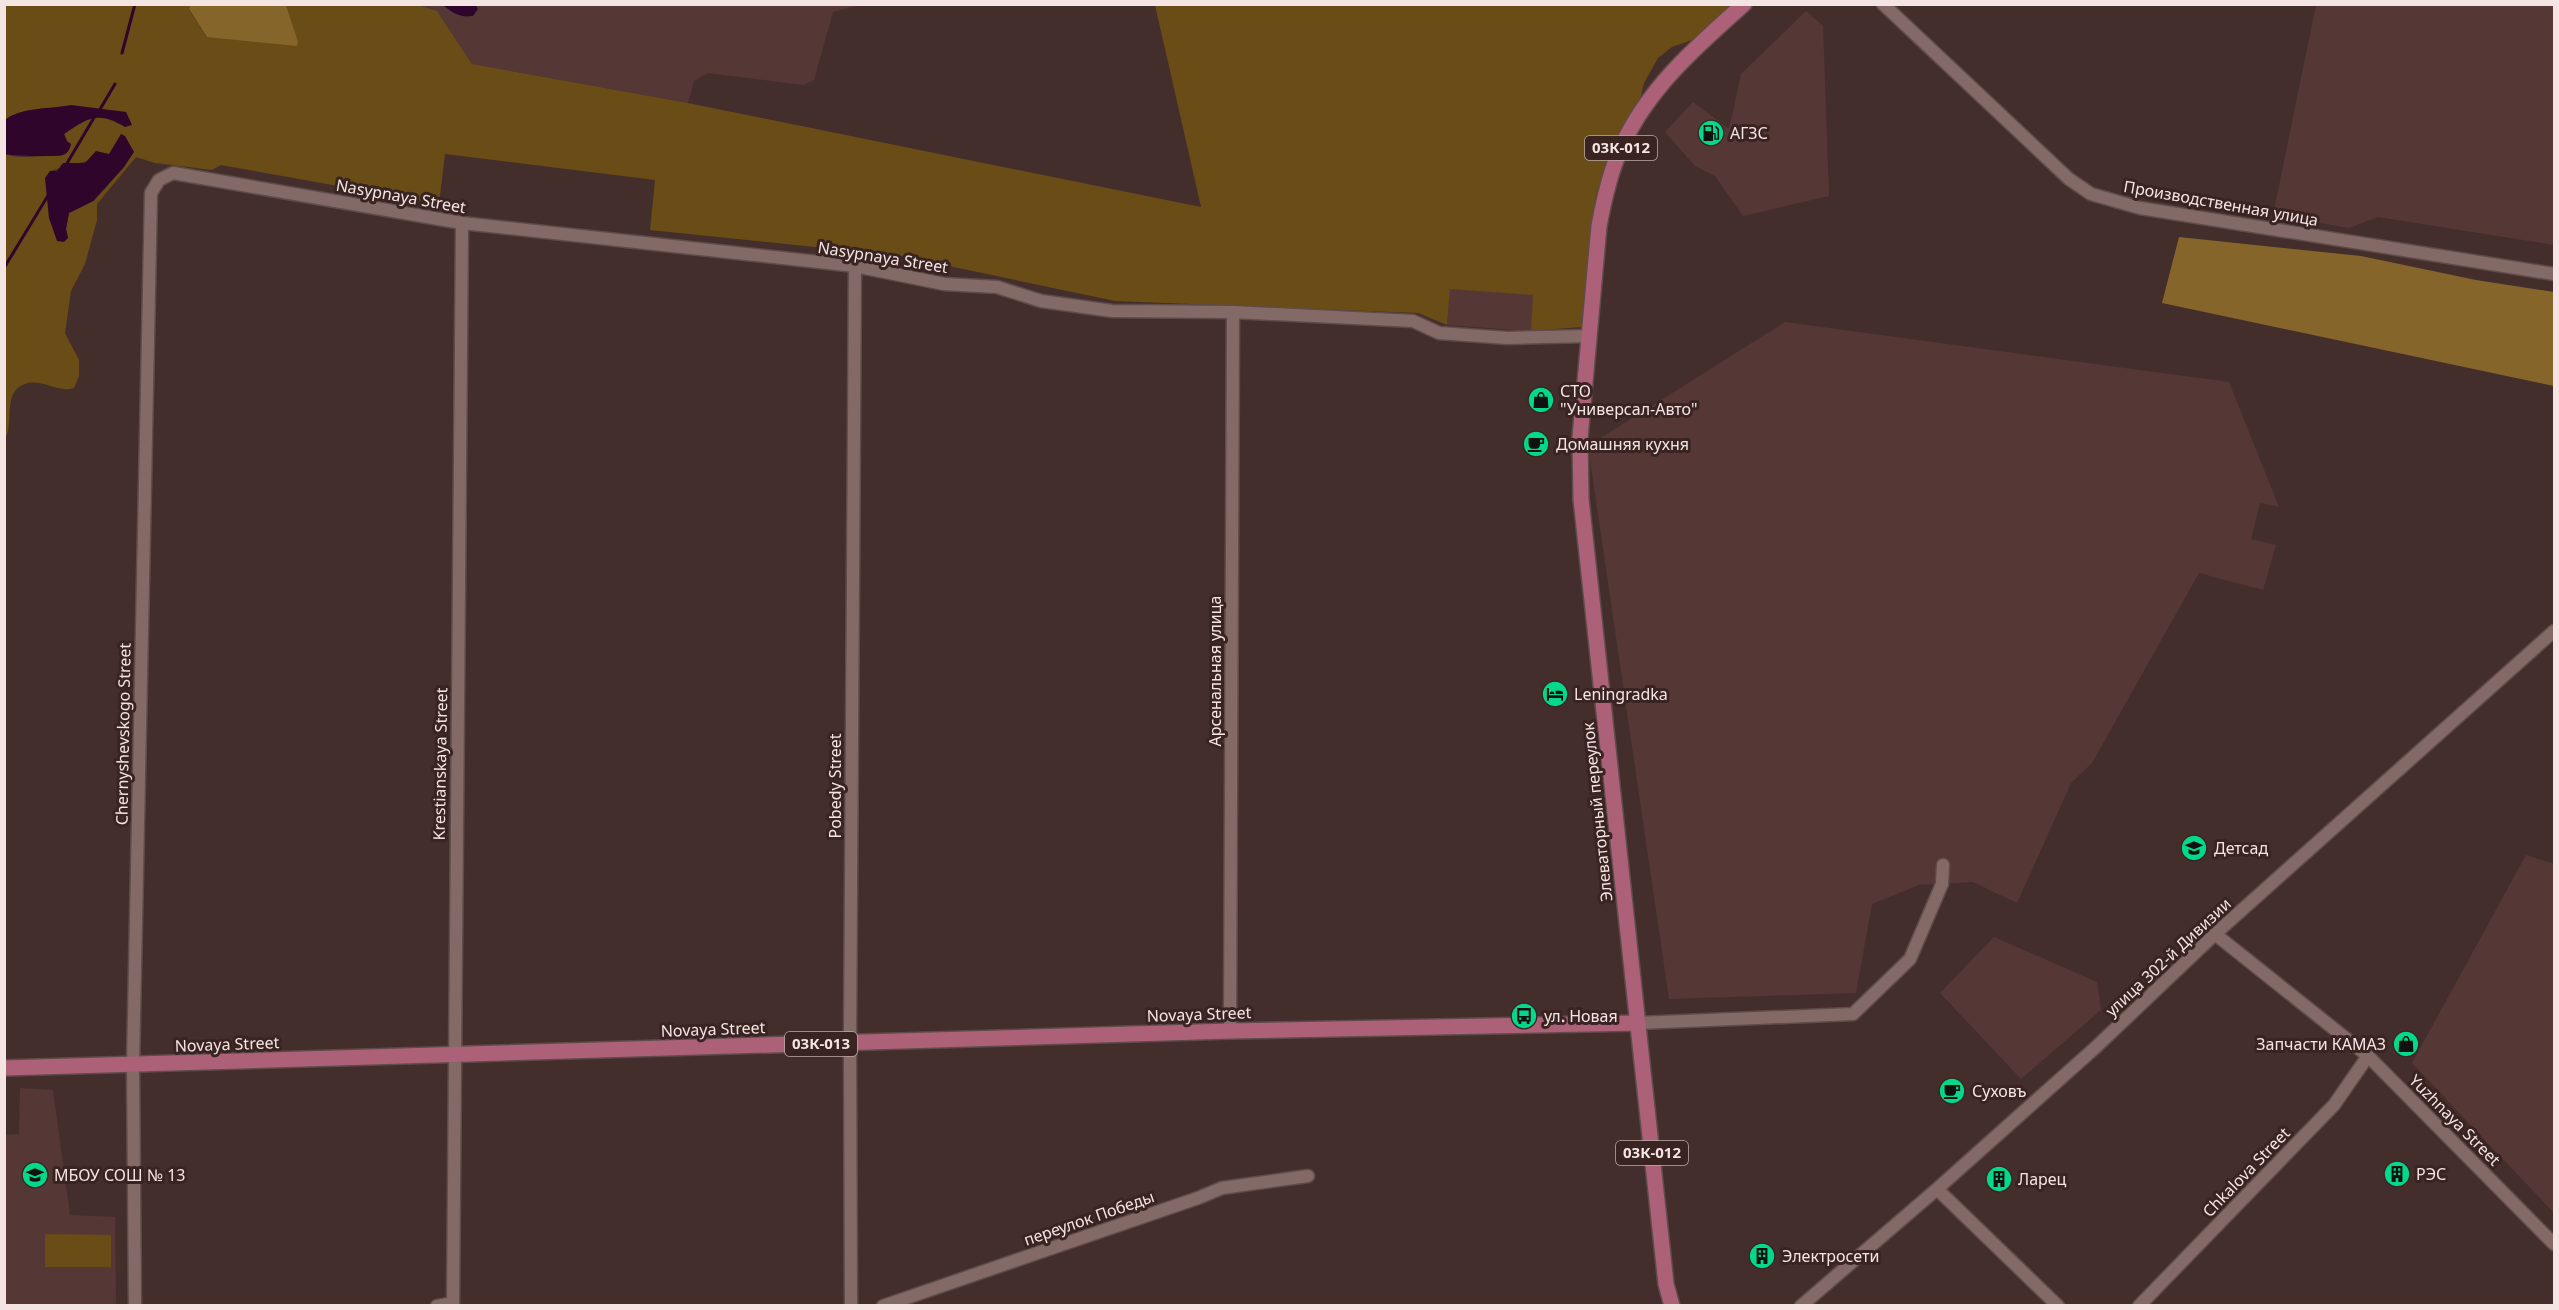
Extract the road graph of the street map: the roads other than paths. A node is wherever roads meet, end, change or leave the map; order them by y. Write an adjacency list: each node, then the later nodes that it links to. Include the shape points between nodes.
1 (1744, 4): 8 (main road, 03К-012, via 1666,79 1641,111 1621,147 1599,225)
2 (1883, 4): 6 (street, Производственная улица, via 2061,172 2091,194 2140,208)
3 (173, 173): 4 (street, Nasypnaya Street); 17 (street, Chernyshevskogo Street, via 159,180 151,193)
4 (462, 223): 5 (street, Nasypnaya Street); 15 (street, Krestianskaya Street)
5 (855, 266): 7 (street, Nasypnaya Street, via 944,284 997,287 1041,301 1112,311); 14 (street, Pobedy Street)
6 (2554, 274)
7 (1233, 312): 8 (street, Nasypnaya Street, via 1413,321 1439,333 1496,338); 13 (street, Арсенальная улица)
8 (1589, 336): 12 (main road, Элеваторный переулок / 03К-012, via 1580,438 1581,499)
9 (2554, 631): 11 (street, улица 302-й Дивизии)
10 (1943, 865): 12 (street, via 1942,884 1910,959 1853,1014)
11 (2215, 934): 16 (street, Yuzhnaya Street); 20 (street, улица 302-й Дивизии)
12 (1638, 1023): 13 (main road, Novaya Street / 03К-013); 22 (main road, Элеваторный переулок / 03К-012)
13 (1230, 1031): 14 (main road, Novaya Street / 03К-013)
14 (850, 1043): 15 (main road, Novaya Street / 03К-013); 26 (street, Pobedy Street)
15 (454, 1054): 17 (main road, Novaya Street / 03К-013); 23 (street, Krestianskaya Street)
16 (2368, 1056): 21 (street, Yuzhnaya Street); 32 (street, Chkalova Street, via 2334,1105)
17 (133, 1065): 18 (main road, Novaya Street / 03К-013); 24 (street, Chernyshevskogo Street)
18 (4, 1068)
19 (1308, 1176): 27 (street, переулок Победы, via 1222,1188)
20 (1937, 1189): 30 (street, улица 302-й Дивизии); 31 (street)
21 (2554, 1244)
22 (1666, 1284): 28 (main road, Элеваторный переулок); 29 (main road, Элеваторный переулок)
23 (453, 1304): 25 (street)
24 (135, 1305)
25 (437, 1305)
26 (851, 1305)
27 (883, 1305)
28 (1662, 1305)
29 (1672, 1305)
30 (1801, 1305)
31 (2058, 1305)
32 (2139, 1305)

